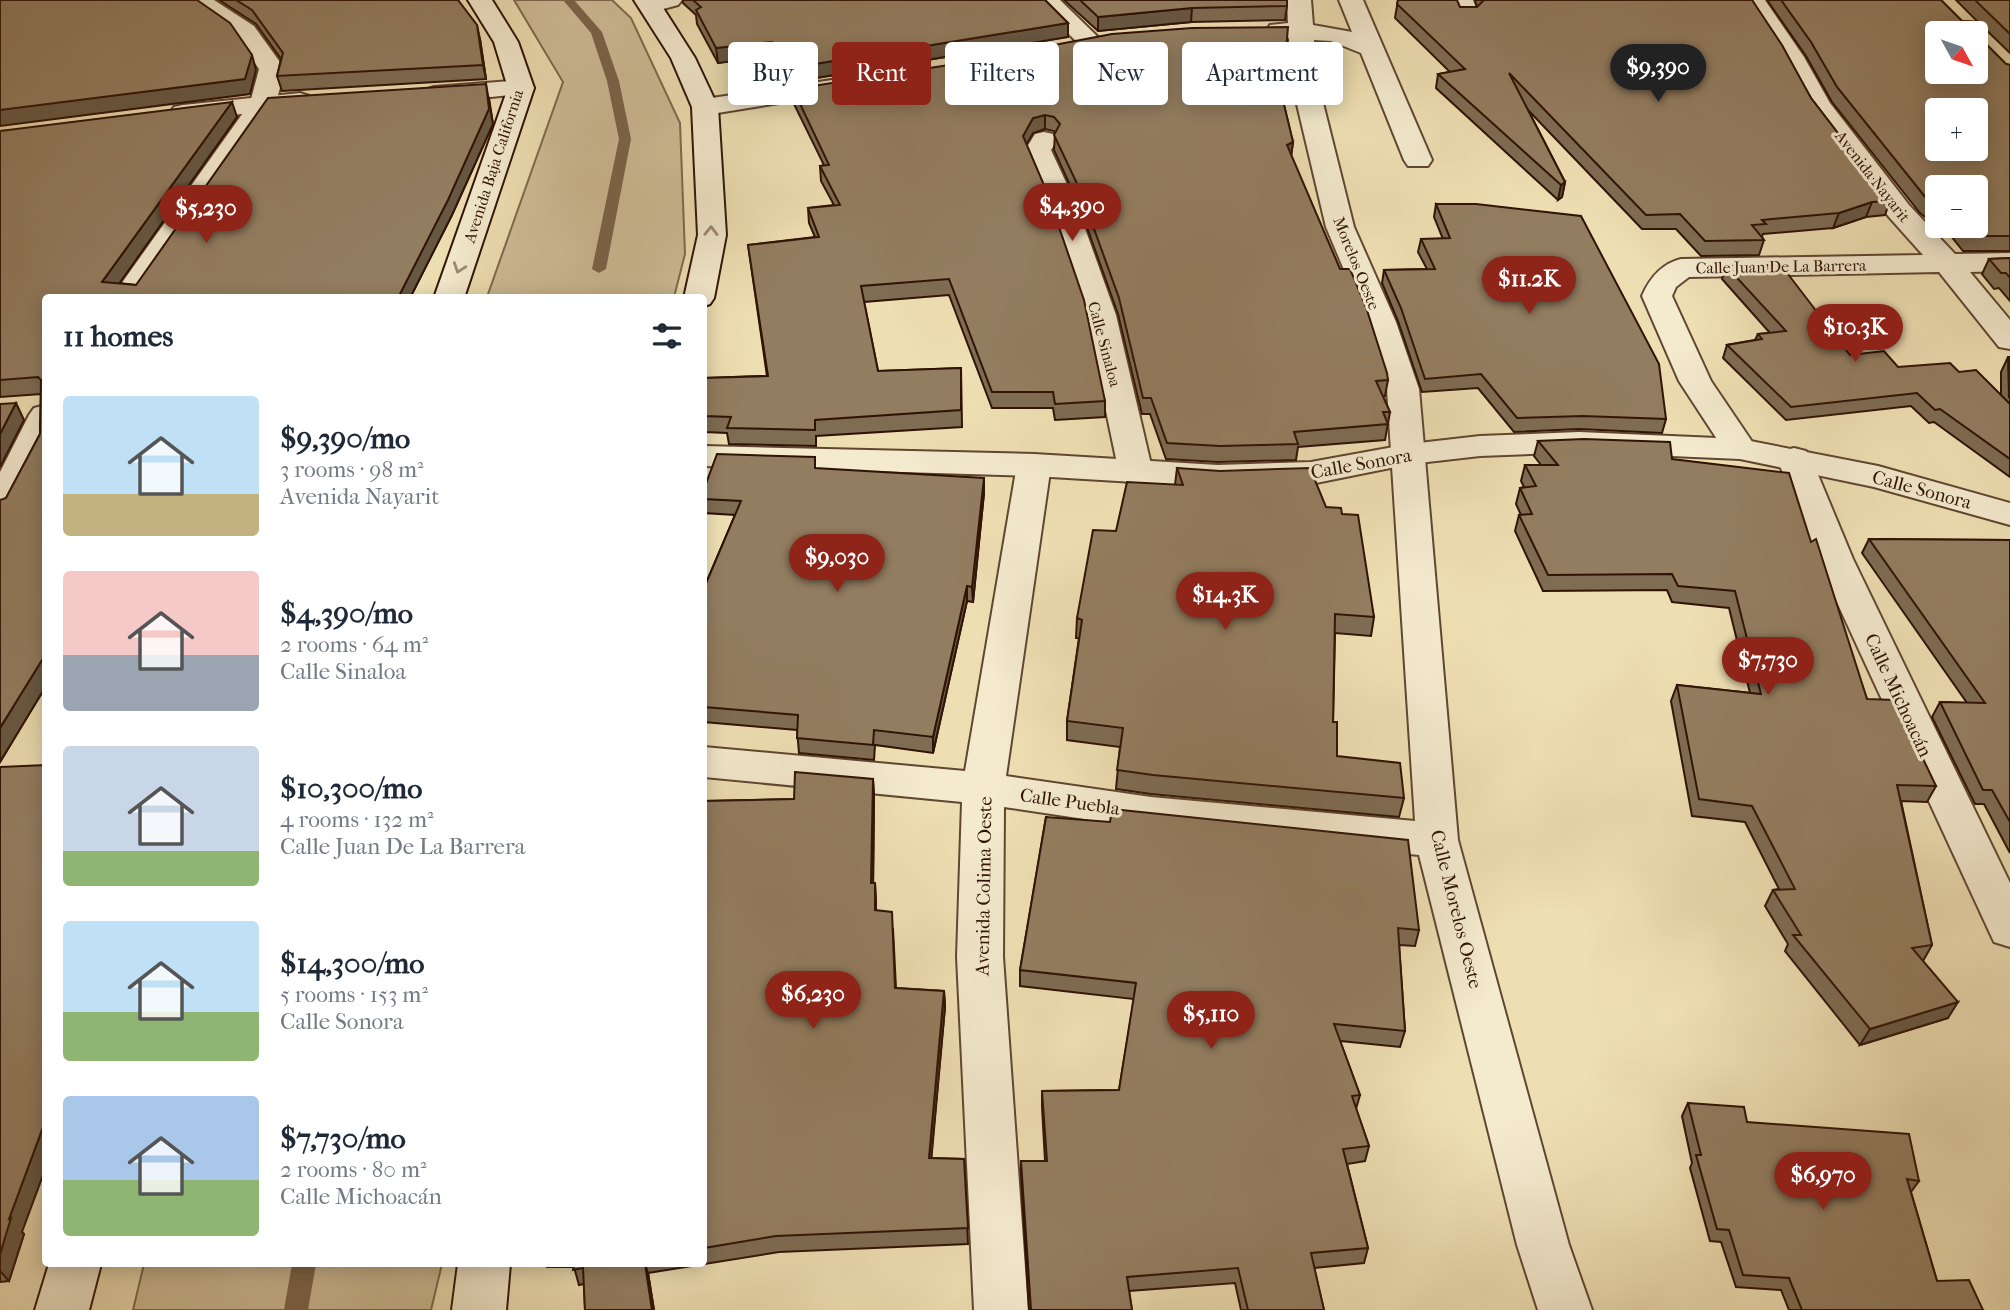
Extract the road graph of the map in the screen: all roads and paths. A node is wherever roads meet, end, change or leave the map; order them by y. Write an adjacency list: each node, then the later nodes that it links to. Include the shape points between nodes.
1 (198, 0): 16 (street, via 245,31 272,69)
2 (480, 0): 13 (street, Avenida Baja California, via 506,42)
3 (1046, 0): 10 (street, via 1101,40)
4 (1299, 0): 8 (street, Morelos Oeste)
5 (1351, 0): 11 (street)
6 (1753, 0): 22 (street, Avenida Nayarit, via 1818,105 1899,211)
7 (656, 2): 17 (street)
8 (1303, 30): 9 (street); 11 (street, via 1335,34); 31 (street, Morelos Oeste, via 1304,79 1340,227 1381,322 1403,389)
9 (1261, 31)
10 (1065, 47)
11 (1371, 48): 20 (street)
12 (832, 87): 17 (street)
13 (522, 88): 14 (street); 24 (street, Avenida Baja California, one-way to 24)
14 (414, 96)
15 (326, 100): 16 (street)
16 (263, 103): 18 (street); 23 (street)
17 (705, 107): 25 (street, one-way to 17, via 712,235)
18 (152, 117)
19 (1044, 140): 35 (street, Calle Sinaloa, via 1038,150 1101,315)
20 (1418, 160)
21 (2010, 262): 22 (street, Calle Juan De La Barrera)
22 (1948, 264): 26 (street, Avenida Nayarit); 30 (street, Calle Juan De La Barrera, via 1703,265 1681,268 1669,277 1657,296 1668,325 1695,381)
23 (129, 294)
24 (450, 294)
25 (700, 294)
26 (2010, 340)
27 (42, 406): 28 (street)
28 (11, 408)
29 (42, 423): 36 (street)
30 (1740, 449): 31 (street, Calle Sonora, via 1579,442); 33 (street, Calle Sonora)
31 (1410, 454): 35 (street, Calle Sonora, via 1311,473); 40 (street, Calle Morelos Oeste)
32 (707, 456): 34 (street, Calle Sonora)
33 (1794, 458): 37 (street, Calle Sonora); 41 (street, Calle Michoacán, via 1835,559)
34 (1034, 465): 35 (street, Calle Sonora); 39 (street, Avenida Colima Oeste)
35 (1136, 473)
36 (0, 506)
37 (2010, 514)
38 (707, 762): 39 (street, Calle Puebla)
39 (984, 788): 40 (street, Calle Puebla, via 1151,813); 46 (street, Avenida Colima Oeste, via 980,957)
40 (1437, 840): 47 (street, Calle Morelos Oeste, via 1543,1245)
41 (2010, 929)
42 (74, 1267): 44 (street)
43 (484, 1267): 45 (street)
44 (62, 1310)
45 (479, 1310)
46 (1001, 1310)
47 (1565, 1310)

